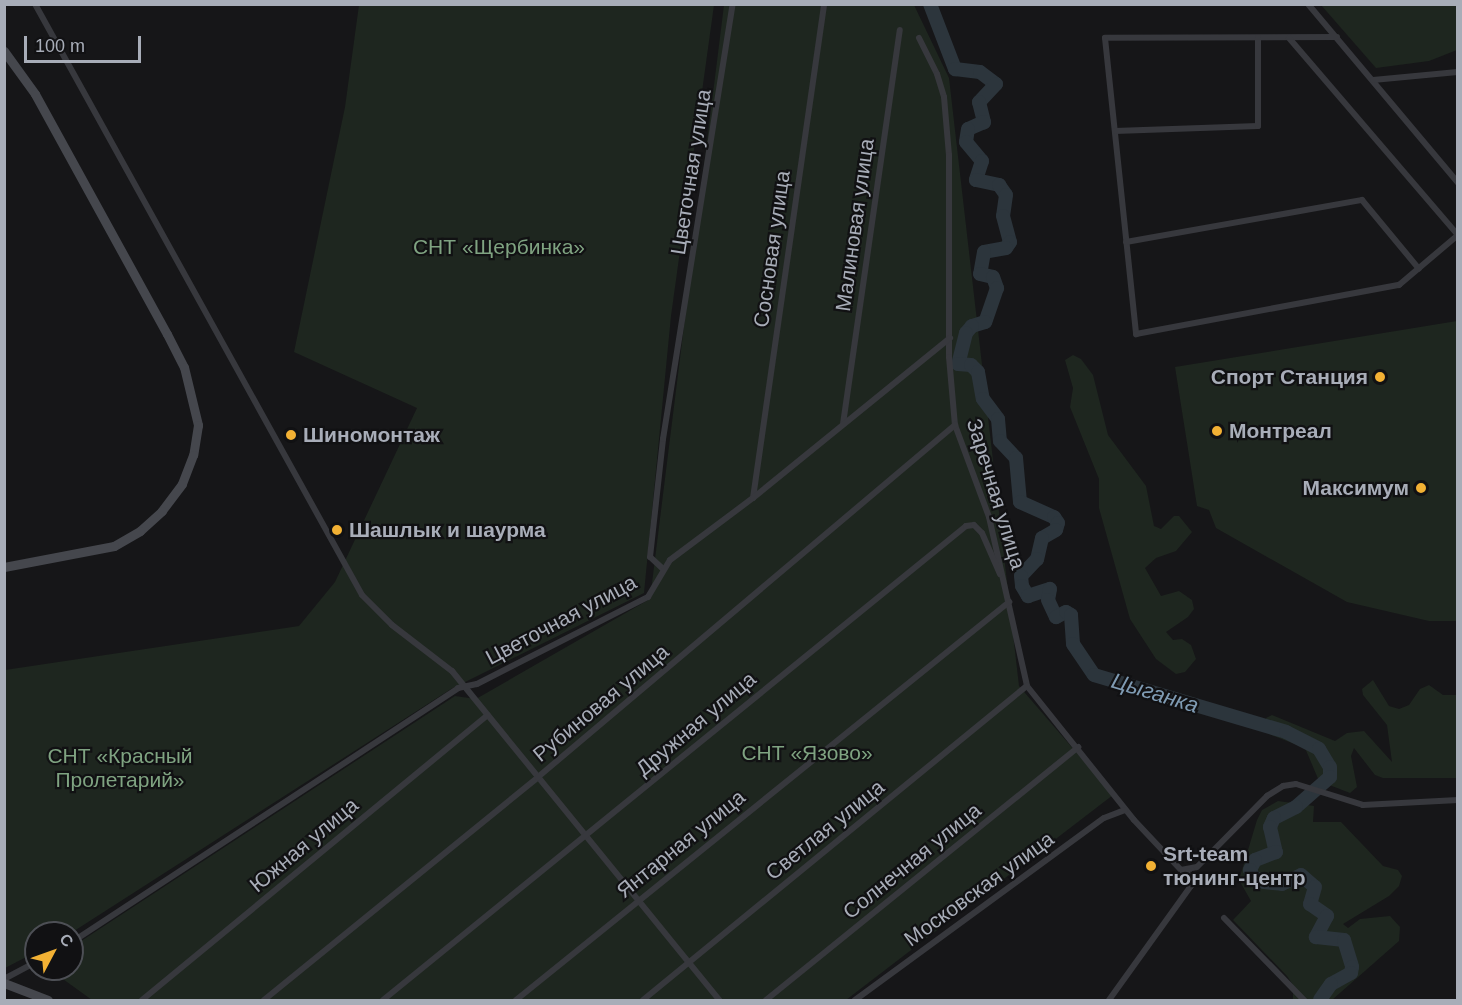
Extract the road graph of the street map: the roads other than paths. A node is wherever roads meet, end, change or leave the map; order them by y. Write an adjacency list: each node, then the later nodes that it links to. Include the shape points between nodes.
1 (35, 4): 27 (street, via 362,595)
2 (733, 4): 23 (street, Цветочная улица, via 662,448 650,556)
3 (824, 4): 21 (street, Сосновая улица)
4 (1308, 4): 6 (street)
5 (900, 30): 19 (street, Малиновая улица)
6 (1337, 37): 9 (street); 12 (street)
7 (919, 38): 18 (street, Заречная улица, via 944,97 949,155)
8 (1258, 38): 9 (street); 13 (street, via 1258,126); 13 (street, via 1105,38)
9 (1289, 38): 15 (street)
10 (4, 51): 22 (main road, via 34,94 167,334 184,367 198,425 193,456 182,484 162,511 140,531 114,546)
11 (1458, 72): 12 (street)
12 (1373, 80): 14 (street)
13 (1115, 131): 16 (street)
14 (1458, 183)
15 (1458, 235): 17 (street)
16 (1126, 242): 17 (street, via 1356,200 1366,205); 17 (street, via 1136,334 1390,288)
17 (1419, 269)
18 (950, 338): 19 (street); 20 (street, Заречная улица)
19 (843, 424): 21 (street)
20 (955, 425): 24 (street, Заречная улица, via 989,517); 30 (street, Рубиновая улица)
21 (753, 498): 23 (street)
22 (4, 567)
23 (662, 568): 27 (street, Цветочная улица, via 648,597)
24 (1007, 591): 25 (street, Заречная улица); 33 (street, Дружная улица, via 982,533 974,525 966,526)
25 (1009, 602): 26 (street, Заречная улица); 35 (street, Янтарная улица)
26 (1027, 686): 29 (street, Заречная улица); 38 (street, Светлая улица)
27 (467, 688): 28 (street); 37 (street, Цветочная улица, via 448,694)
28 (488, 715): 30 (street); 42 (street, Южная улица)
29 (1078, 747): 32 (street, Заречная улица); 48 (street, Солнечная улица)
30 (538, 777): 33 (street); 43 (street, Рубиновая улица)
31 (1458, 800): 34 (street, via 1363,805 1296,784 1283,786 1267,796 1207,858)
32 (1125, 810): 34 (street, Заречная улица, via 1181,870); 49 (street, Московская улица, via 1104,818)
33 (586, 837): 35 (street); 44 (street, Дружная улица)
34 (1189, 871): 50 (street, via 1191,886)
35 (637, 901): 38 (street); 45 (street, Янтарная улица)
36 (1224, 918): 51 (street)
37 (84, 934)
38 (689, 964): 46 (street, Светлая улица); 47 (street)
39 (24, 969): 40 (street)
40 (4, 981): 41 (main road)
41 (48, 1000)
42 (142, 1000)
43 (264, 1000)
44 (383, 1000)
45 (516, 1000)
46 (643, 1000)
47 (719, 1000)
48 (766, 1000)
49 (855, 1000)
50 (1109, 1000)
51 (1304, 1000)

